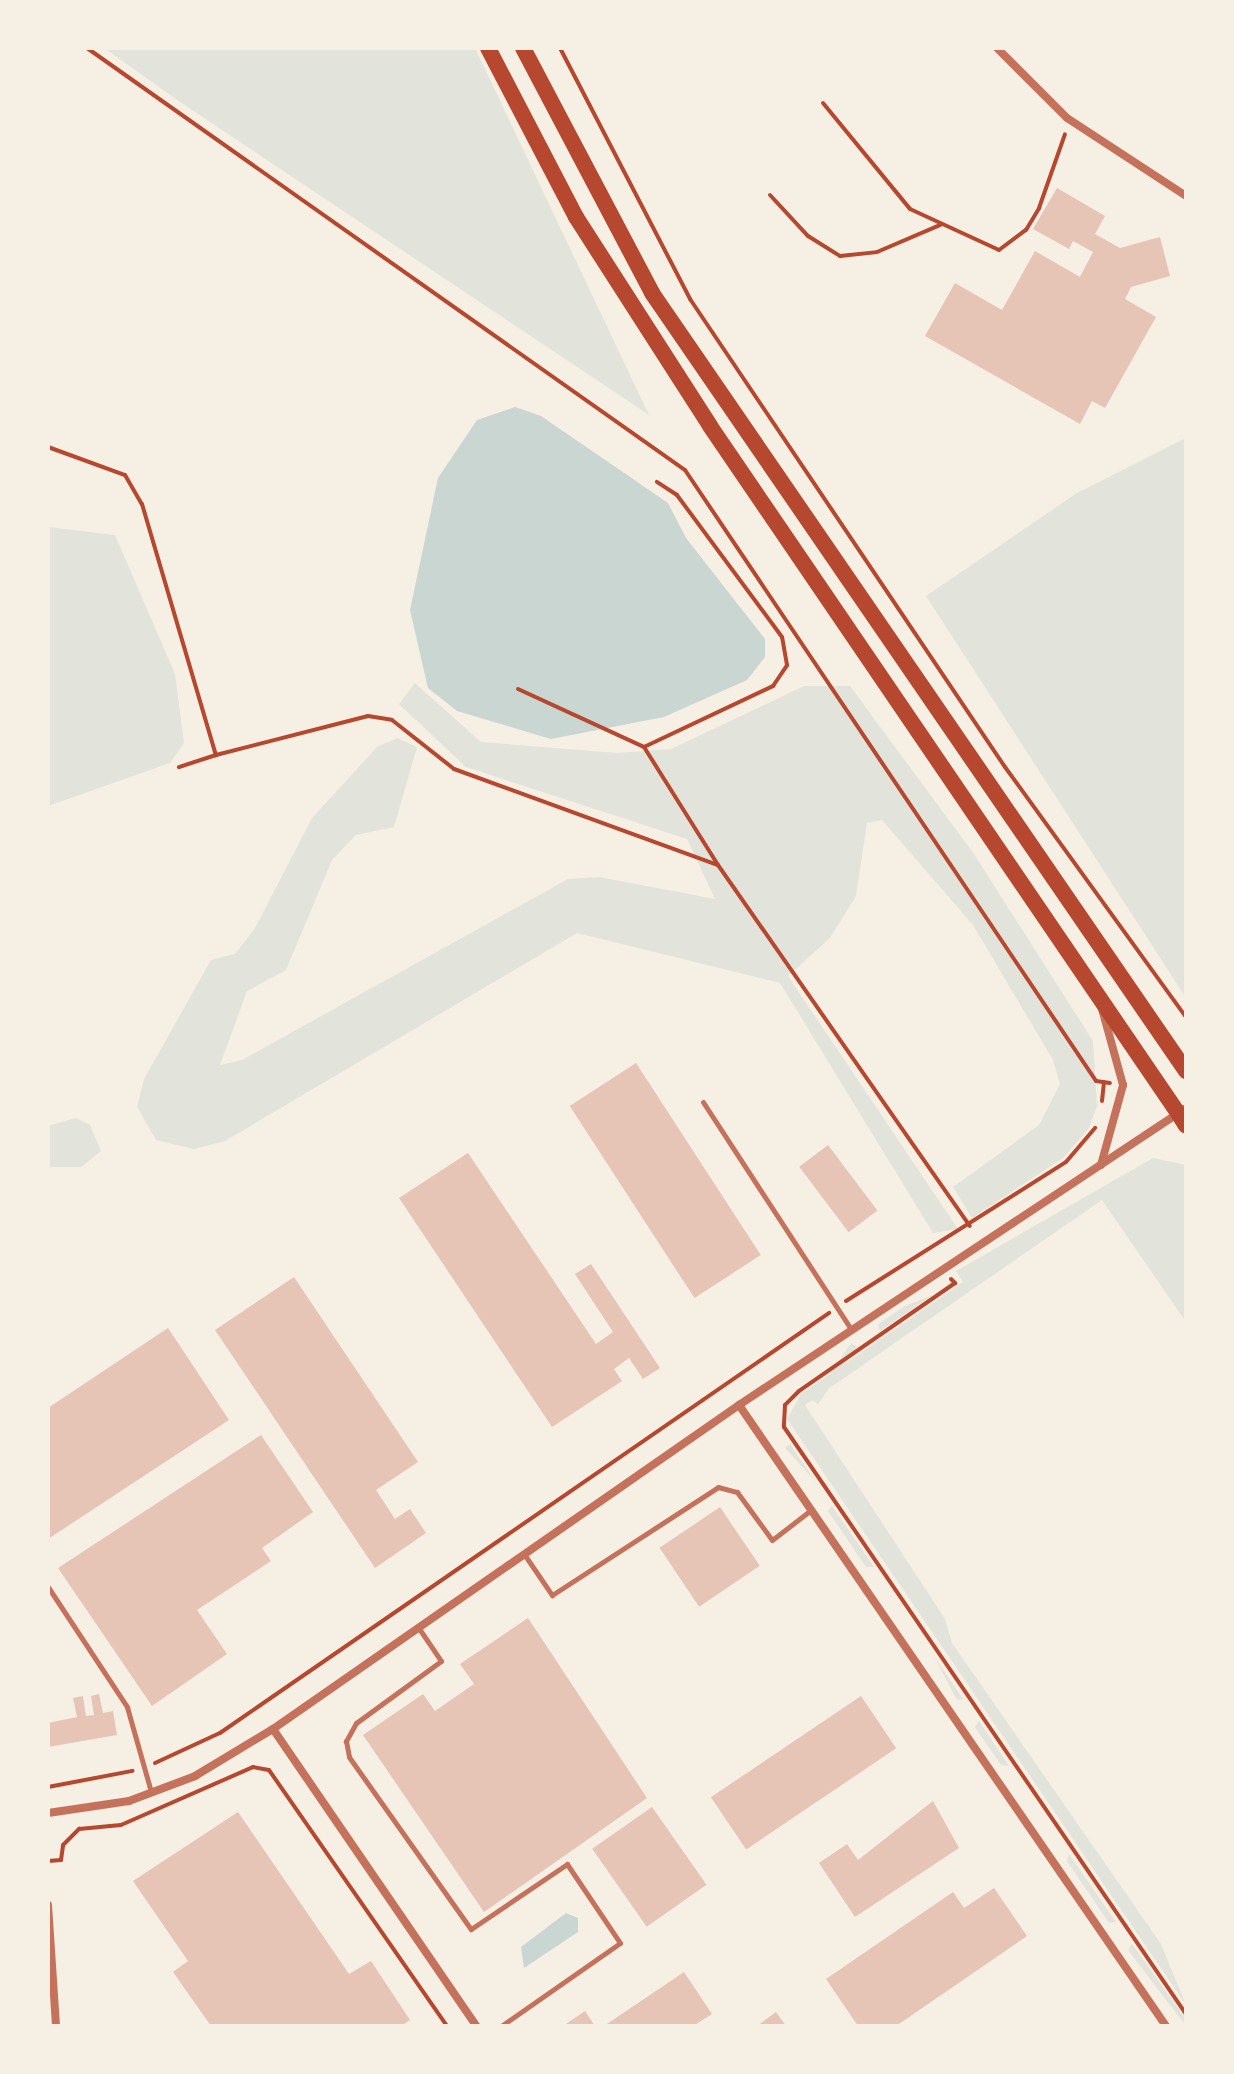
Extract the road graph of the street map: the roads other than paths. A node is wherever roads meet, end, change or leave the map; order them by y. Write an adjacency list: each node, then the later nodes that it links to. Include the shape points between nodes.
1 (488, 48): 5 (main road, via 576,217)
2 (523, 48): 6 (main road, via 652,293)
3 (997, 48): 4 (street, via 1067,118)
4 (1186, 196)
5 (1100, 1002): 8 (main road); 9 (street, via 1123,1085)
6 (1186, 1071)
7 (703, 1102): 10 (lane)
8 (1183, 1116): 9 (street)
9 (1100, 1165): 10 (street)
10 (851, 1329): 11 (street)
11 (739, 1405): 12 (street); 13 (street)
12 (812, 1509): 13 (lane, via 772,1540 737,1492 718,1487 552,1595); 24 (street)
13 (524, 1554): 15 (street)
14 (48, 1587): 17 (lane, via 127,1707)
15 (418, 1627): 16 (street); 23 (lane, via 441,1661 356,1723 346,1741 349,1757 471,1929 567,1864 620,1943)
16 (273, 1729): 17 (street); 20 (street)
17 (151, 1793): 18 (street)
18 (48, 1813)
19 (48, 1905): 21 (street)
20 (474, 2023): 22 (lane)
21 (56, 2026)
22 (462, 2026)
23 (501, 2026)
24 (1166, 2026)

